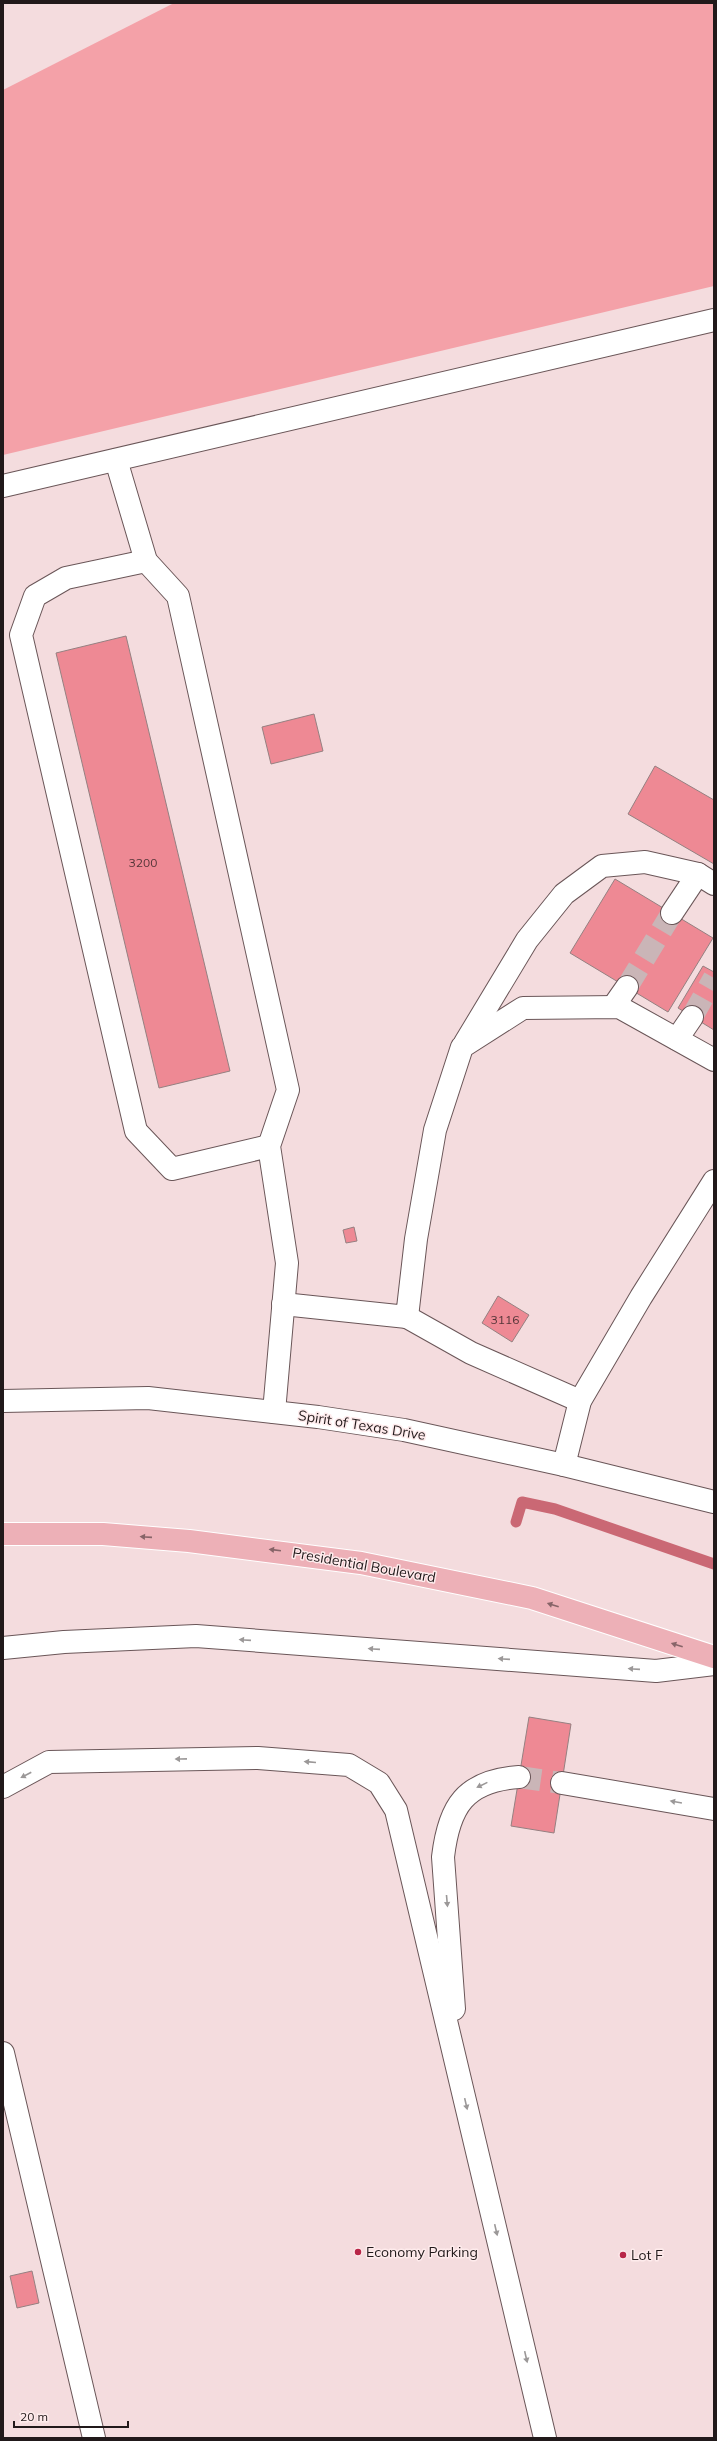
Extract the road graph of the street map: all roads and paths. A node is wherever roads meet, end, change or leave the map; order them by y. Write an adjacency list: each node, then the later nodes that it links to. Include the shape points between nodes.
1 (714, 320): 2 (lane)
2 (116, 460): 3 (lane); 4 (lane)
3 (3, 486)
4 (146, 561): 13 (lane, via 178,596 288,1090); 13 (lane, via 66,578 35,596 21,635 136,1131 172,1169)
5 (706, 879): 6 (lane); 11 (lane, via 645,862 602,866 564,894 527,940)
6 (672, 914)
7 (627, 987): 8 (lane)
8 (613, 1007): 10 (lane, via 619,1007); 11 (lane, via 523,1008)
9 (692, 1017): 10 (lane)
10 (677, 1039): 12 (lane)
11 (462, 1047): 16 (lane, via 435,1130 416,1239)
12 (714, 1060)
13 (269, 1146): 15 (lane, via 286,1263)
14 (714, 1181): 18 (lane, via 641,1297)
15 (283, 1304): 16 (lane); 19 (lane)
16 (407, 1317): 18 (lane, via 470,1353)
17 (3, 1401): 19 (lane, Spirit of Texas Drive, via 148,1398)
18 (580, 1401): 20 (lane)
19 (274, 1412): 20 (lane, Spirit of Texas Drive, via 404,1430)
20 (564, 1465): 21 (lane, Spirit of Texas Drive)
21 (714, 1502)
22 (3, 1534): 24 (main road, Presidential Boulevard, one-way to 22, via 532,1598 361,1563 189,1541 103,1534)
23 (3, 1648): 25 (lane, one-way to 23, via 656,1671 196,1636 64,1642)
24 (714, 1657)
25 (714, 1664)
26 (519, 1777): 31 (lane, one-way to 31, via 499,1778 481,1784 454,1810 446,1833 443,1857)
27 (562, 1782): 29 (lane, one-way to 27)
28 (3, 1787): 31 (lane, one-way to 28, via 396,1810 379,1783 349,1765 258,1758 49,1762)
29 (714, 1809)
30 (3, 2053): 32 (lane)
31 (457, 2066): 33 (lane, one-way to 33)
32 (94, 2438)
33 (545, 2438)

